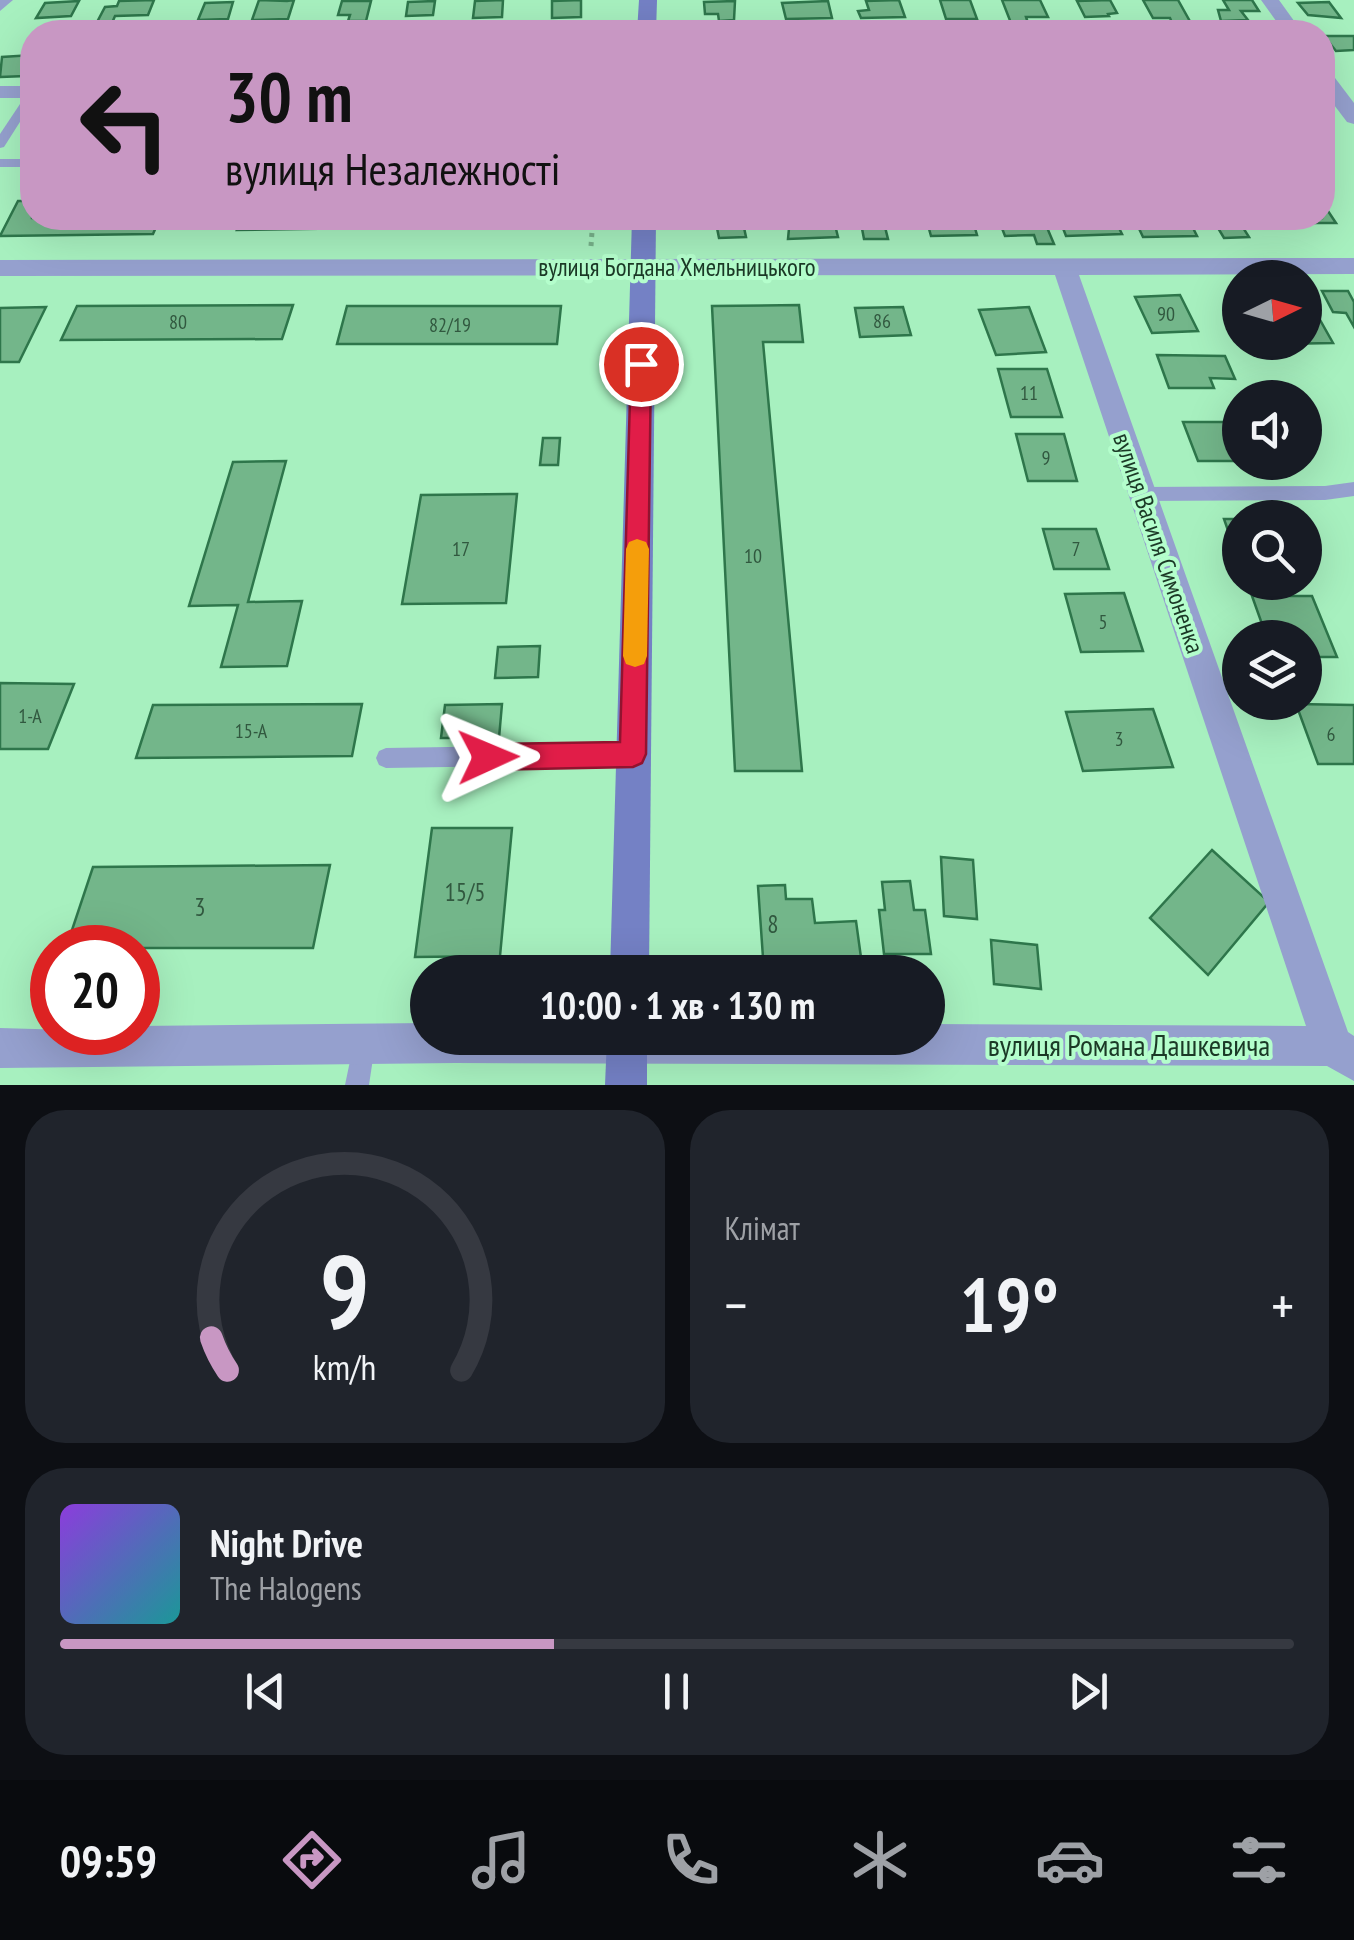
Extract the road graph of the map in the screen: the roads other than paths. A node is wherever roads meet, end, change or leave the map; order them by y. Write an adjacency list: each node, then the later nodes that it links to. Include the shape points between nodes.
1 (1335, 101): 3 (street)
2 (20, 113): 4 (lane)
3 (1354, 118)
4 (0, 144)
5 (644, 230): 6 (main road)
6 (644, 266): 7 (street, вулиця Богдана Хмельницького); 9 (street, вулиця Богдана Хмельницького); 12 (main road)
7 (1064, 266): 8 (street, вулиця Богдана Хмельницького); 11 (street, вулиця Василя Симоненка)
8 (1354, 266)
9 (0, 268)
10 (1354, 489): 11 (lane)
11 (1142, 494): 17 (street, вулиця Василя Симоненка)
12 (633, 754): 13 (lane); 14 (main road)
13 (386, 758)
14 (629, 955)
15 (363, 1045): 16 (street, вулиця Романа Дашкевича); 18 (street, вулиця Романа Дашкевича); 19 (lane)
16 (0, 1048)
17 (1344, 1054): 18 (street, вулиця Романа Дашкевича)
18 (627, 1056)
19 (357, 1085)

